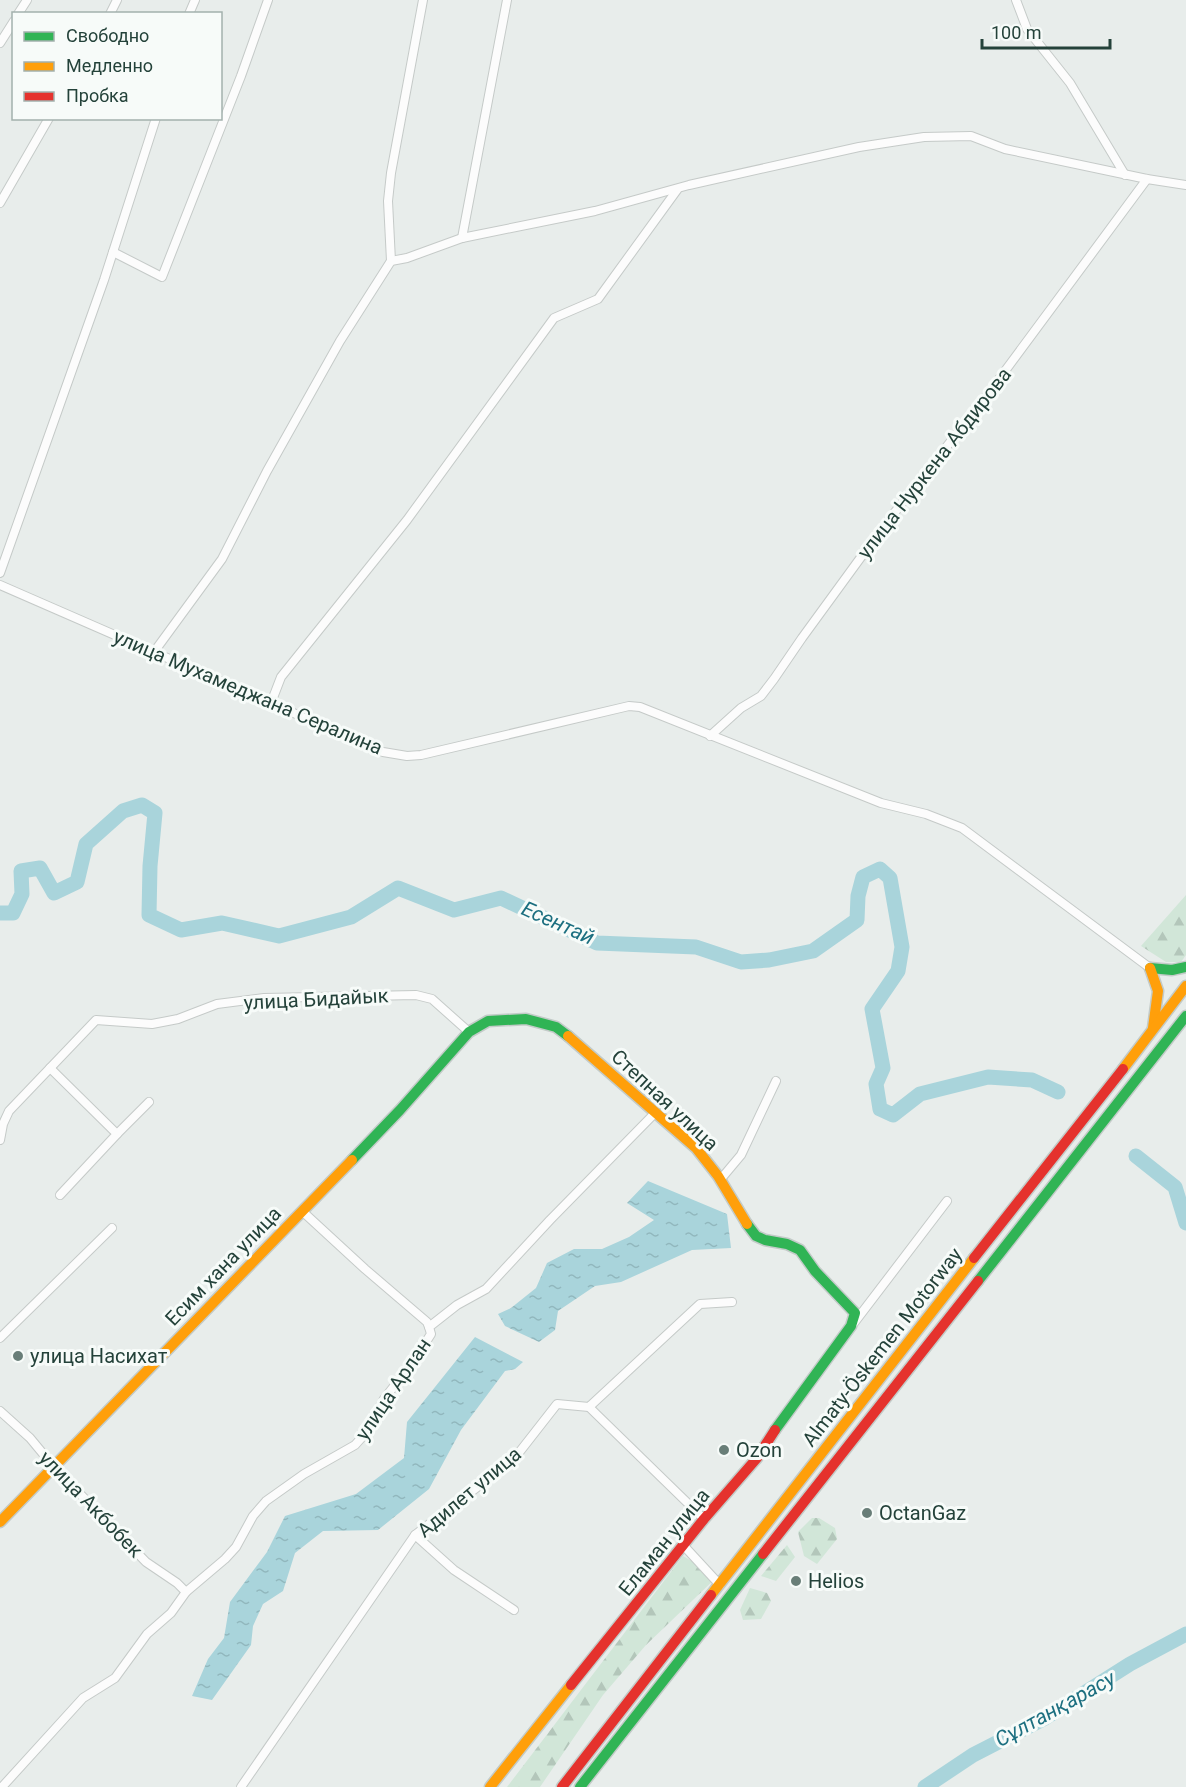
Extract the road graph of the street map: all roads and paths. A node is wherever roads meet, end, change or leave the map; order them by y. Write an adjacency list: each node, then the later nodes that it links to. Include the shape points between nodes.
1 (268, 0): 15 (street, via 162,277)
2 (423, 0): 16 (street, via 391,173)
3 (507, 0): 14 (street)
4 (1016, 0): 9 (street, via 1027,29 1070,83)
5 (12, 24): 6 (street)
6 (0, 43)
7 (48, 120): 13 (street)
8 (155, 120): 15 (street)
9 (1125, 175): 10 (street); 12 (street, via 1005,149 971,136 924,137 860,147)
10 (1147, 179): 11 (street); 21 (street, улица Нуркена Абдирова, via 986,398 880,531 774,679 760,696)
11 (1186, 185)
12 (677, 189): 14 (street, via 596,211); 20 (street, via 598,299 554,318 407,520 281,677)
13 (0, 203)
14 (462, 238): 16 (street)
15 (113, 252): 17 (street)
16 (391, 261): 19 (street, via 340,341 222,559)
17 (0, 573)
18 (0, 585): 19 (street, улица Мухамеджана Сералина)
19 (154, 652): 20 (street, улица Мухамеджана Сералина)
20 (271, 703): 21 (street, улица Мухамеджана Сералина, via 383,752 406,756 629,706)
21 (710, 736): 23 (street, улица Мухамеджана Сералина, via 881,803 962,828)
22 (1186, 967): 23 (main road)
23 (1150, 969): 27 (main road, via 1158,991)
24 (1186, 986): 27 (main road, Almaty-Öskemen Motorway)
25 (1186, 1016): 58 (main road, Almaty-Öskemen Motorway)
26 (469, 1032): 28 (street, улица Бидайык, via 432,999 416,995 264,998 217,1004 152,1024 96,1020); 31 (main road, Степная улица, via 488,1021 505,1019 526,1019 556,1027); 37 (main road, Есим хана улица)
27 (1152, 1032): 51 (main road, Almaty-Öskemen Motorway)
28 (50, 1068): 32 (street); 33 (street, via 9,1111)
29 (776, 1080): 34 (street, via 741,1155)
30 (149, 1102): 32 (street)
31 (655, 1113): 34 (main road, Степная улица, via 696,1148); 42 (street, улица Арлан, via 486,1289)
32 (117, 1134): 35 (street)
33 (0, 1140)
34 (720, 1180): 40 (main road, Степная улица, via 756,1236 800,1250)
35 (60, 1195)
36 (947, 1201): 41 (street)
37 (302, 1211): 42 (street); 46 (main road, Есим хана улица)
38 (112, 1228): 43 (street)
39 (732, 1302): 44 (street, via 700,1304)
40 (855, 1313): 41 (main road, Еламан улица)
41 (851, 1326): 47 (main road, Еламан улица, via 787,1410 757,1458)
42 (429, 1327): 52 (street, улица Арлан, via 432,1334 355,1445 266,1501 236,1547)
43 (0, 1338)
44 (589, 1407): 47 (street); 49 (street, Адилет улица, via 557,1404 514,1459)
45 (0, 1411): 46 (street, улица Акбобек)
46 (54, 1467): 48 (main road, Есим хана улица); 52 (street, улица Акбобек, via 146,1562)
47 (704, 1519): 50 (main road, Еламан улица)
48 (0, 1522)
49 (415, 1535): 53 (street, via 454,1570); 55 (street, Адилет улица)
50 (684, 1546): 51 (street); 56 (main road, Еламан улица)
51 (720, 1585): 57 (main road, Almaty-Öskemen Motorway)
52 (186, 1592): 54 (street, улица Арлан, via 171,1613 147,1634 115,1678 83,1698)
53 (514, 1610)
54 (2, 1787)
55 (241, 1787)
56 (490, 1787)
57 (562, 1787)
58 (580, 1787)

